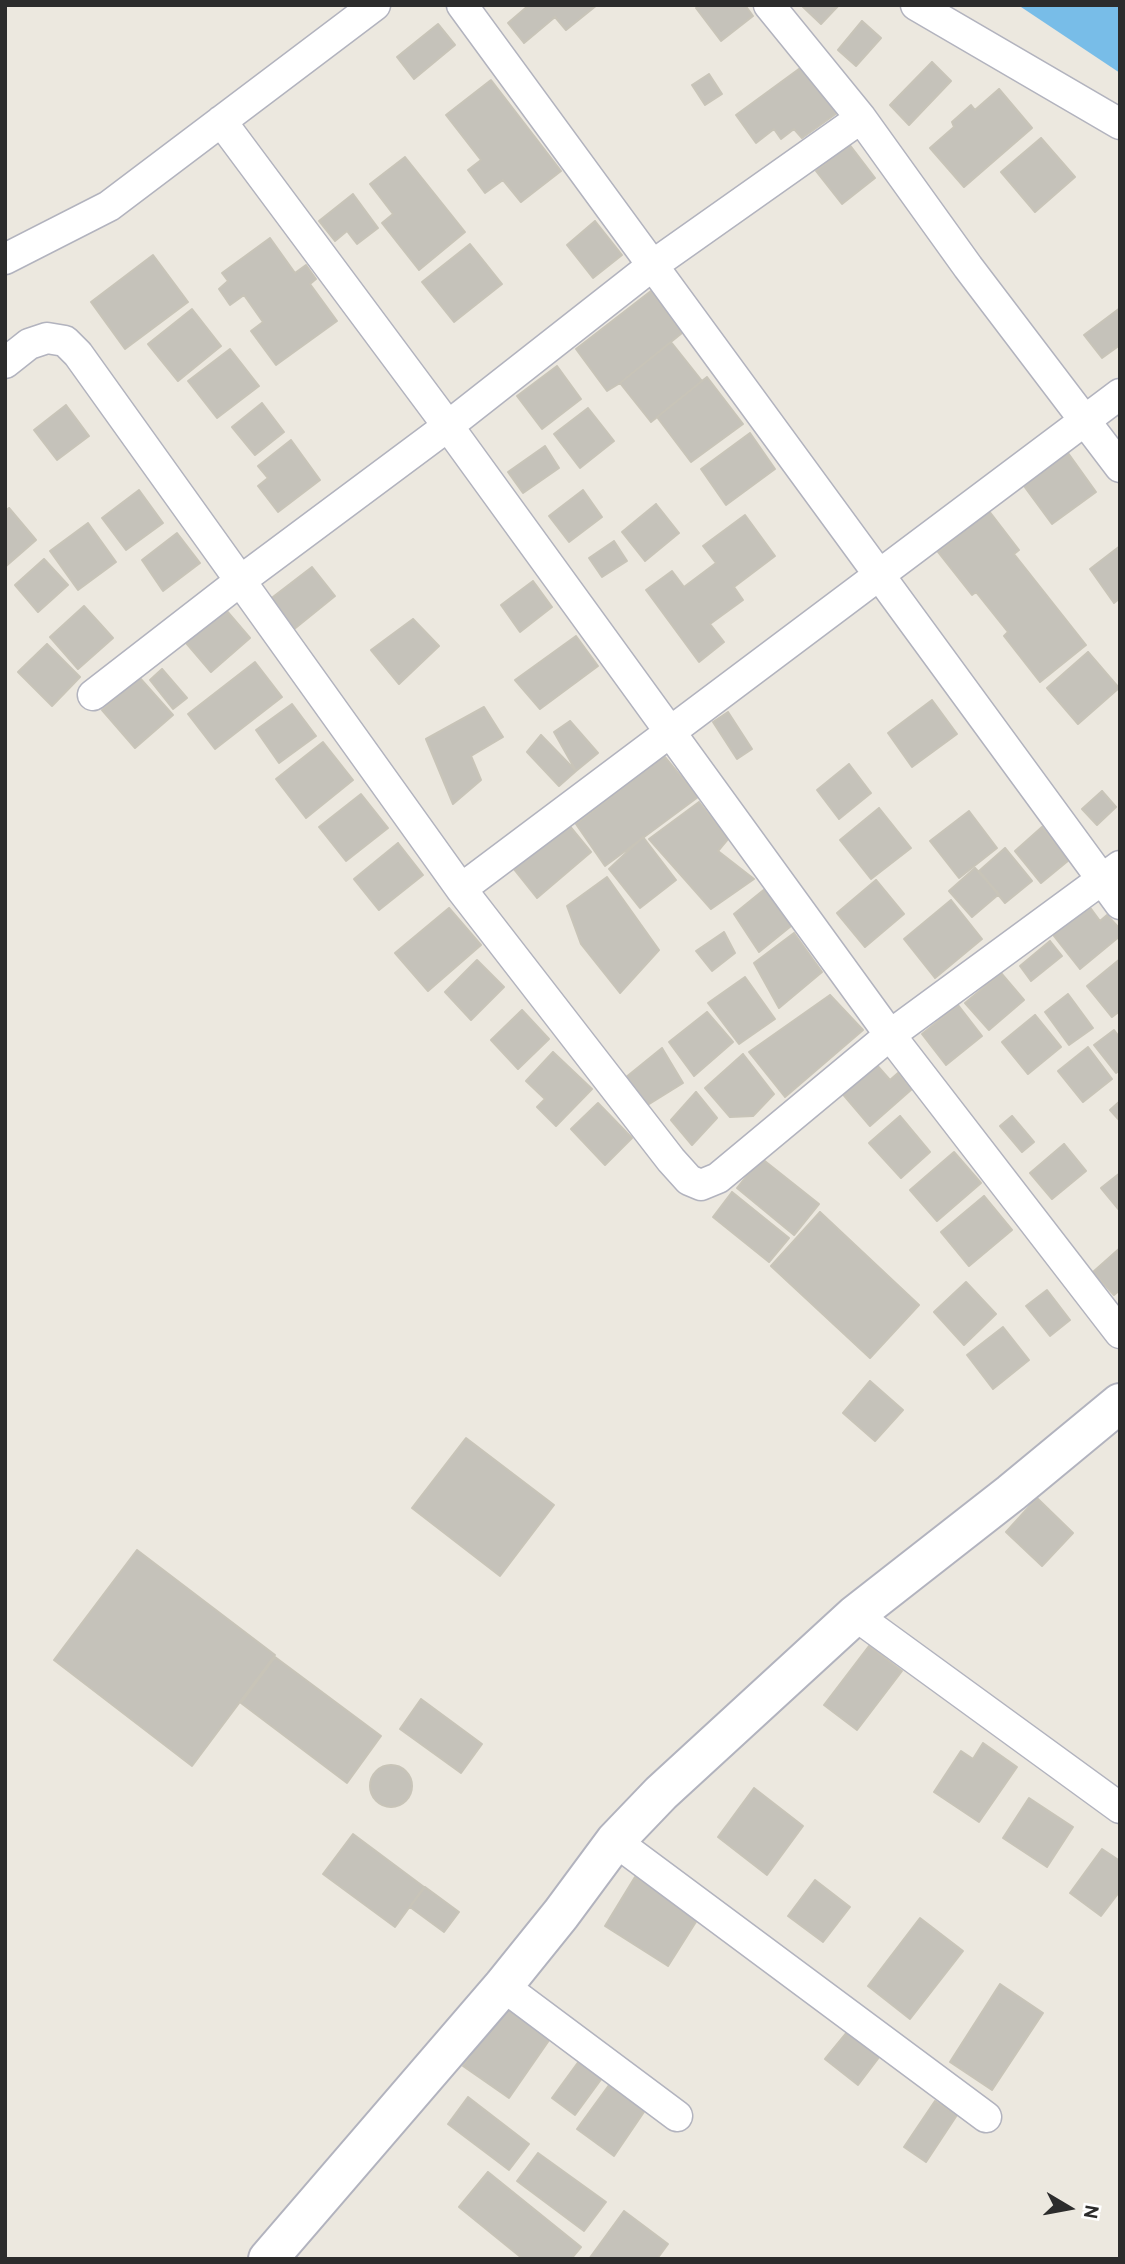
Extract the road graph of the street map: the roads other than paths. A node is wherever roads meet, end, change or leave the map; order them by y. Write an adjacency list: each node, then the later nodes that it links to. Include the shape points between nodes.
1 (375, 5): 6 (street)
2 (462, 5): 9 (street)
3 (769, 5): 5 (street)
4 (916, 5): 7 (street)
5 (861, 118): 9 (street); 12 (street)
6 (221, 121): 8 (street, via 109,206); 13 (street)
7 (1120, 124)
8 (5, 259)
9 (653, 265): 13 (street); 15 (street)
10 (5, 363): 16 (street, via 29,344 47,338 65,341)
11 (1120, 394): 12 (street)
12 (1085, 420): 14 (street); 15 (street)
13 (448, 426): 16 (street); 18 (street)
14 (1120, 467)
15 (879, 575): 18 (street); 19 (street)
16 (240, 581): 17 (street); 20 (street)
17 (93, 695)
18 (669, 732): 20 (street); 22 (street)
19 (1110, 873): 21 (street); 22 (street)
20 (461, 889): 22 (street, via 671,1160 689,1180 701,1185 718,1178)
21 (1120, 904)
22 (890, 1035): 23 (street)
23 (1120, 1333)
24 (1120, 1403): 25 (main road)
25 (855, 1615): 26 (street); 27 (main road)
26 (1120, 1808)
27 (615, 1841): 28 (main road); 30 (street)
28 (503, 1986): 29 (street); 31 (main road)
29 (677, 2116)
30 (986, 2118)
31 (268, 2259)

